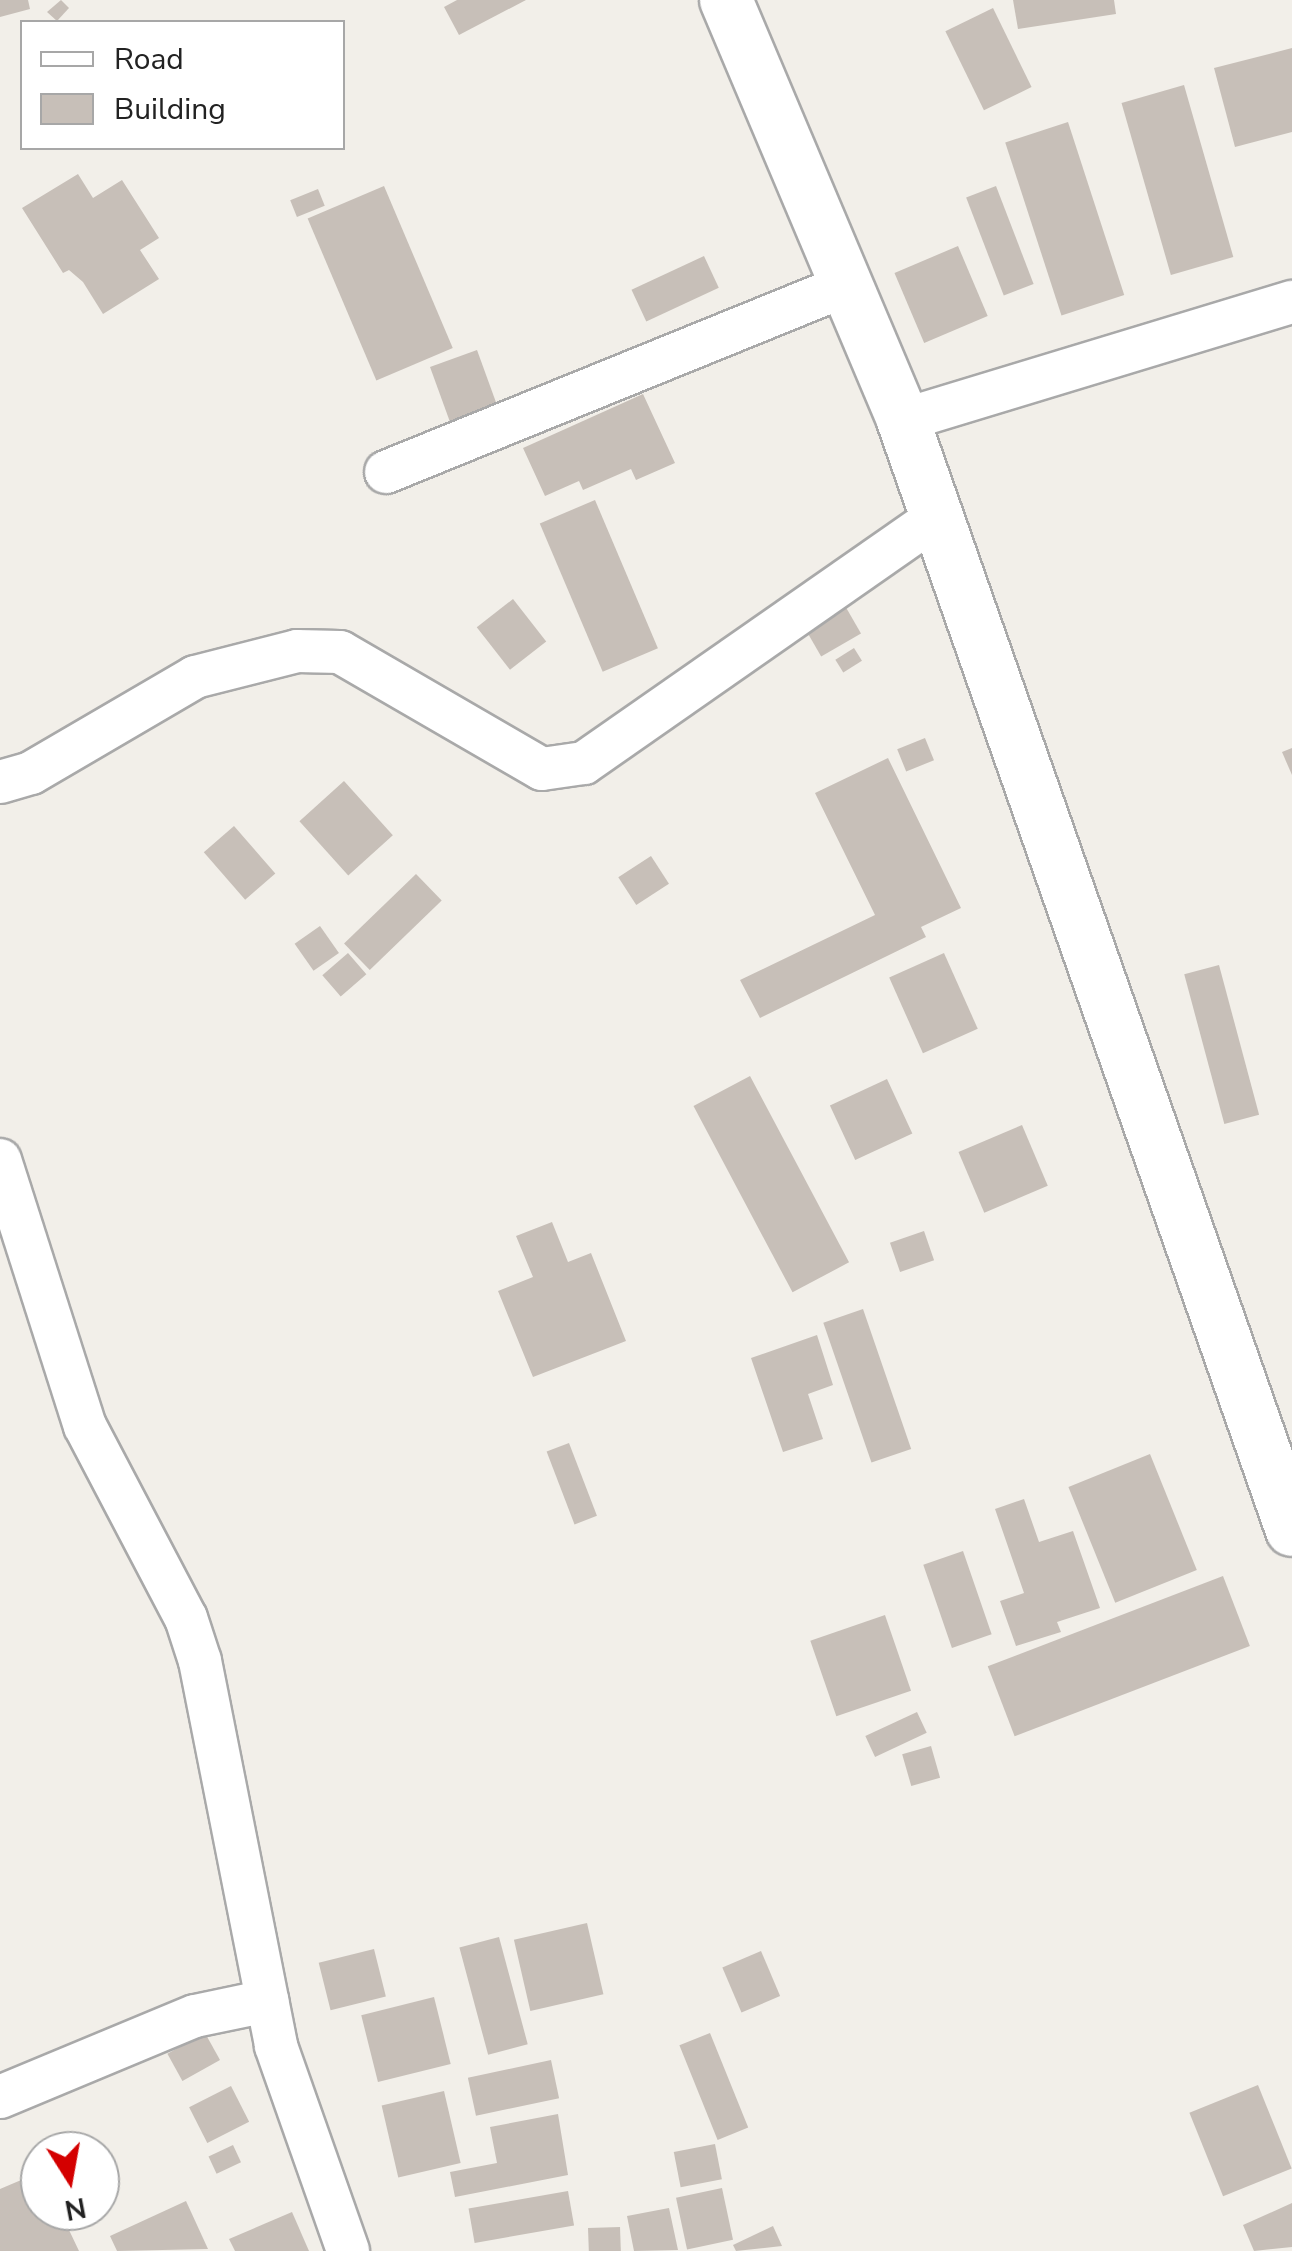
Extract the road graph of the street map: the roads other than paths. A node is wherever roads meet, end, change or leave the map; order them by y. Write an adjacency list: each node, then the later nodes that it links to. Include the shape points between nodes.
1 (726, 0): 2 (street)
2 (846, 286): 4 (street); 5 (street)
3 (1292, 302): 4 (street)
4 (903, 420): 6 (street)
5 (386, 472)
6 (935, 518): 7 (street, via 584,763 542,769 340,652 297,651 195,676 31,773); 9 (street)
7 (0, 782)
8 (0, 1160): 10 (street, via 84,1426 186,1618 200,1662)
9 (1292, 1530)
10 (267, 2001): 11 (street, via 196,2016); 12 (street, via 276,2046)
11 (0, 2097)
12 (348, 2251)

